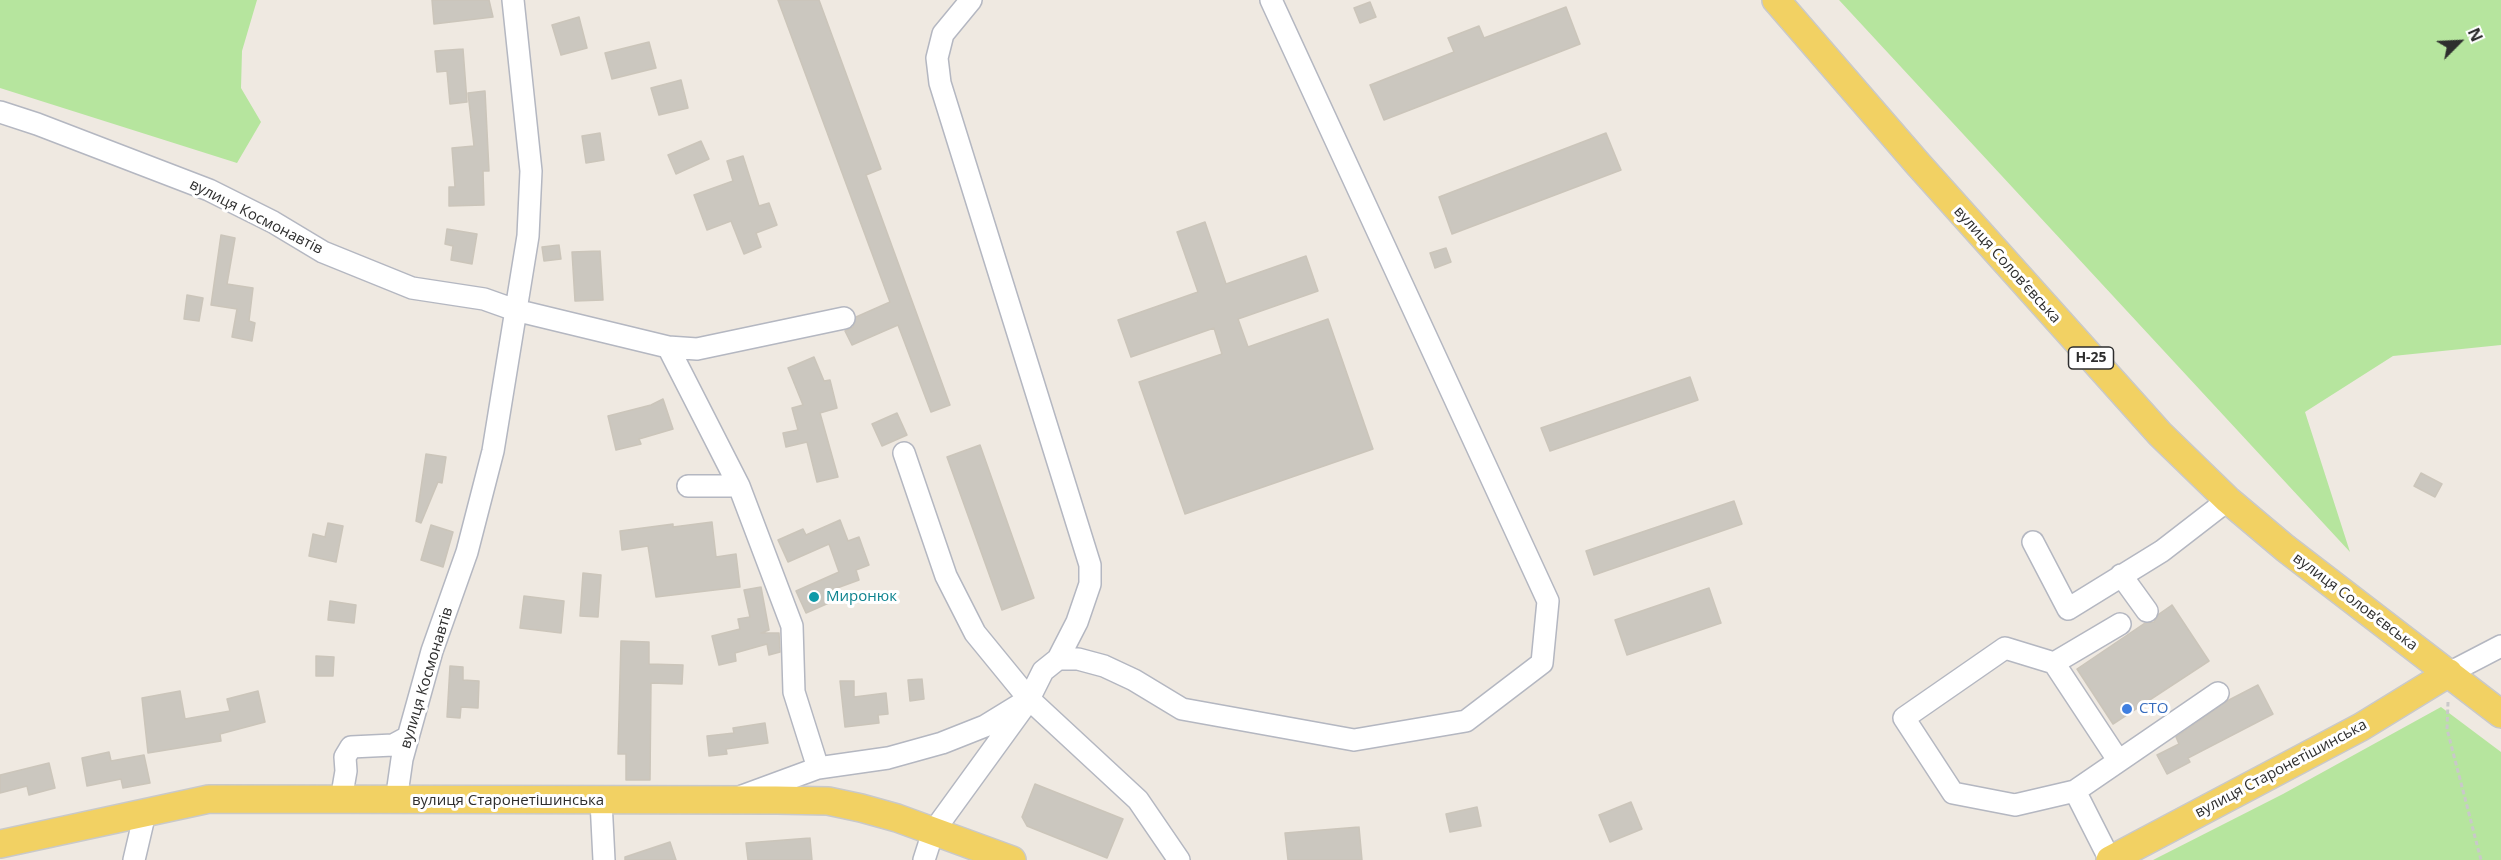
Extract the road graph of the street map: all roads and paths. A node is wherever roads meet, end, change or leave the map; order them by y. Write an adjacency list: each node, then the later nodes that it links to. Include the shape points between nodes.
1 (513, 0): 6 (street, вулиця Космонавтів, via 531,171 528,236)
2 (1271, 0): 18 (street, via 1548,601 1542,663 1466,720 1354,740 1182,709 1104,666 1078,659)
3 (1776, 0): 12 (main road, вулиця Соловʼєвська / Н-25, via 2073,338 2160,434)
4 (972, 2): 18 (street, via 950,23 939,45 937,70 1090,565 1090,584 1083,608)
5 (0, 112): 6 (street, вулиця Космонавтів, via 209,190 323,252 412,288 484,299)
6 (515, 310): 8 (street, вулиця Космонавтів); 24 (street, вулиця Космонавтів, via 493,451 478,515)
7 (844, 318): 8 (street, вулиця Космонавтів, via 697,349)
8 (668, 347): 11 (street)
9 (904, 453): 22 (street, via 946,576 975,633)
10 (688, 486): 11 (street)
11 (739, 486): 26 (street, via 792,626 794,692)
12 (2228, 500): 14 (street, via 2162,551); 20 (main road, вулиця Соловʼєвська / Н-25)
13 (2033, 542): 14 (street, via 2068,609)
14 (2121, 575): 15 (street)
15 (2147, 611)
16 (2120, 624): 19 (street)
17 (2501, 646): 20 (street)
18 (1058, 659): 22 (street, via 1043,671)
19 (2054, 663): 25 (street); 27 (street, via 2005,648 1904,718 1953,793 2015,805)
20 (2449, 673): 23 (main road, Н-25); 40 (main road, вулиця Старонетішинська, via 2361,727); 41 (path, via 2447,729)
21 (2218, 693): 25 (street)
22 (1029, 699): 26 (street, via 985,726 942,743 888,758); 33 (street); 39 (street, via 1138,800)
23 (2501, 714)
24 (408, 737): 29 (street, via 393,745 351,747 345,757); 30 (street, вулиця Космонавтів)
25 (2118, 760): 27 (street)
26 (818, 768): 28 (street)
27 (2075, 791): 40 (street)
28 (734, 799): 31 (main road, вулиця Старонетішинська); 33 (main road, вулиця Старонетішинська, via 828,801 897,818)
29 (341, 800): 30 (main road, вулиця Старонетішинська); 32 (main road, вулиця Старонетішинська, via 209,800)
30 (396, 801): 31 (main road, вулиця Старонетішинська)
31 (601, 801): 36 (street)
32 (145, 813): 34 (main road, вулиця Старонетішинська); 35 (street)
33 (933, 832): 37 (street); 38 (main road, вулиця Старонетішинська)
34 (0, 844)
35 (134, 860)
36 (604, 860)
37 (924, 860)
38 (1012, 860)
39 (1179, 860)
40 (2110, 860)
41 (2481, 860)

